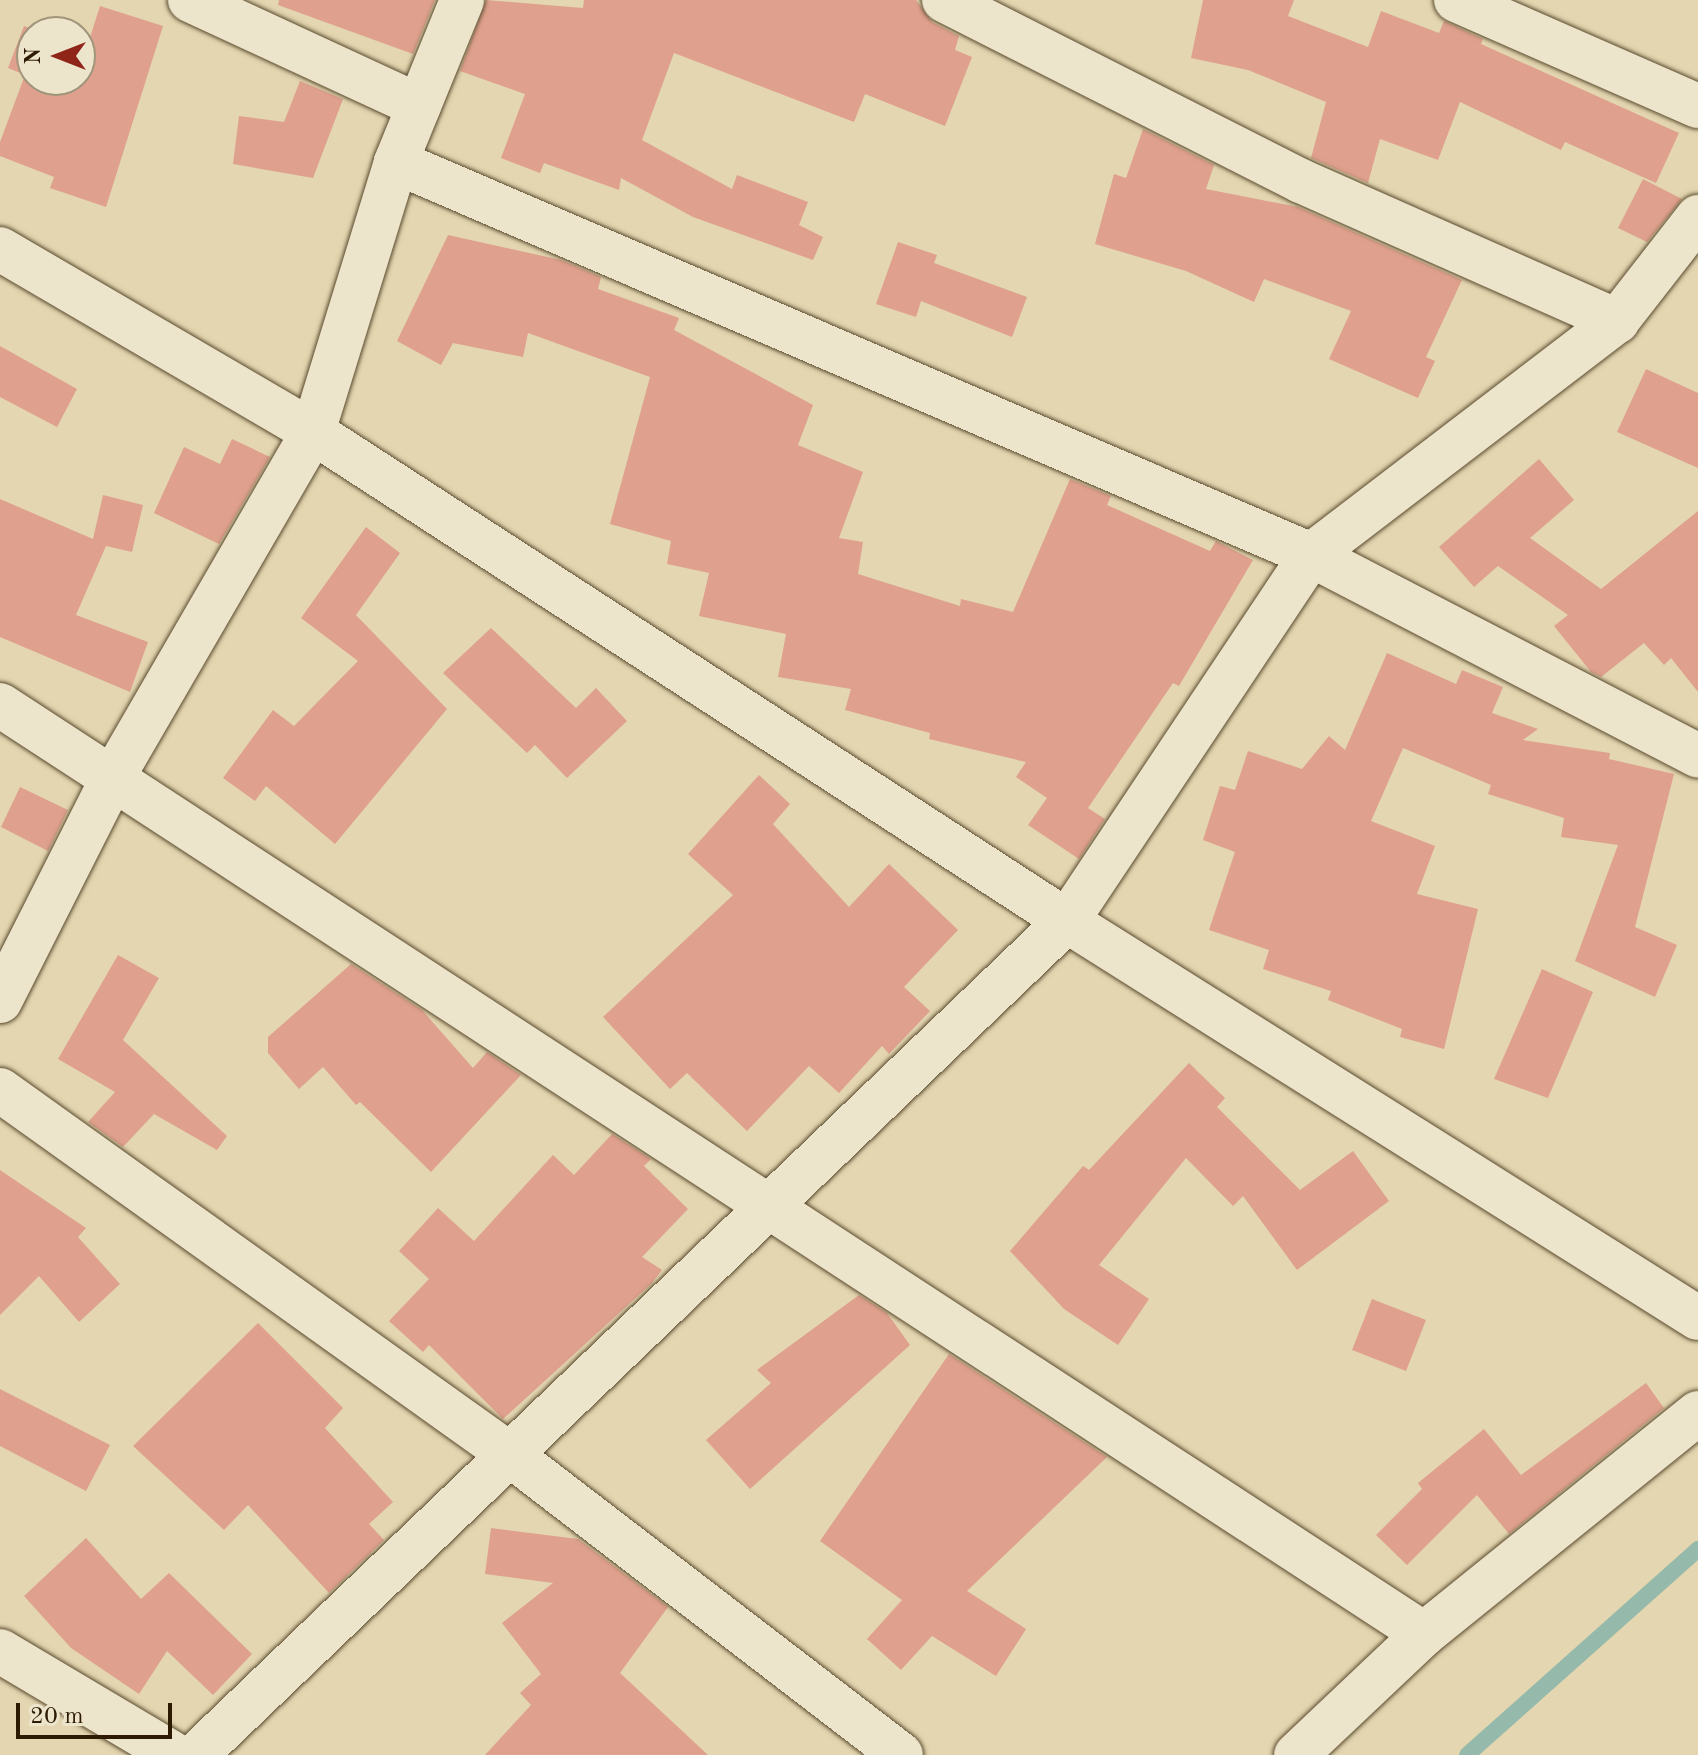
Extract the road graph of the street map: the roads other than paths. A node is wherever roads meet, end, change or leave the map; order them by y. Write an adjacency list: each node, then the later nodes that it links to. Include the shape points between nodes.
1 (190, 0): 5 (street)
2 (462, 0): 5 (street)
3 (944, 0): 10 (street, via 1301,181)
4 (1456, 0): 6 (street)
5 (419, 106): 7 (street)
6 (1698, 106)
7 (396, 162): 11 (street); 12 (street)
8 (1698, 217): 10 (street)
9 (0, 249): 11 (street)
10 (1617, 321): 12 (street)
11 (313, 432): 15 (street); 16 (street)
12 (1311, 555): 14 (street); 16 (street)
13 (0, 705): 15 (street)
14 (1698, 756)
15 (113, 777): 17 (street); 19 (street)
16 (1067, 921): 19 (street); 20 (street)
17 (0, 1001)
18 (0, 1090): 22 (street)
19 (765, 1207): 22 (street); 23 (street)
20 (1698, 1318)
21 (1698, 1413): 23 (street)
22 (509, 1454): 26 (street); 27 (street)
23 (1424, 1634): 28 (street)
24 (0, 1651): 25 (street)
25 (175, 1755)
26 (196, 1755)
27 (901, 1755)
28 (1296, 1755)

